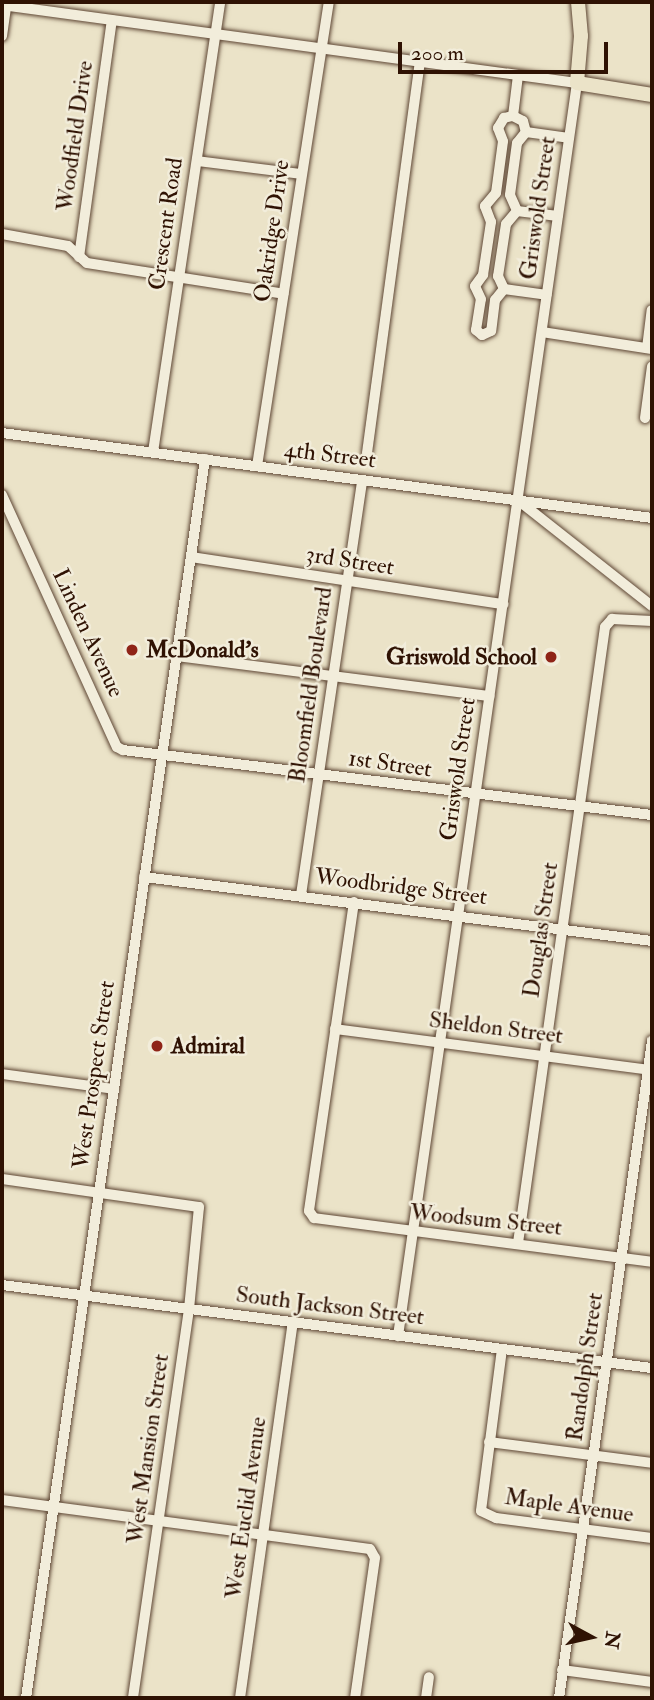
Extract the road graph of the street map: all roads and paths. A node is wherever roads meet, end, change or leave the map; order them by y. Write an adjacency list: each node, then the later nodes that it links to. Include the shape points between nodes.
1 (220, 2): 6 (street, Crescent Road)
2 (329, 2): 8 (street, Oakridge Drive)
3 (578, 2): 11 (main road)
4 (5, 4): 5 (street); 7 (street)
5 (112, 20): 6 (street); 27 (street, Woodfield Drive)
6 (216, 34): 8 (street); 18 (street, Crescent Road)
7 (2, 36)
8 (321, 49): 9 (street); 19 (street, Oakridge Drive)
9 (420, 62): 10 (street); 43 (street)
10 (518, 75): 11 (street); 13 (street)
11 (577, 83): 12 (main road); 15 (street, Griswold Street)
12 (652, 94)
13 (513, 116): 14 (street, via 523,121); 16 (street, via 504,118 498,128)
14 (526, 132): 15 (street); 17 (street)
15 (569, 138): 23 (street, Griswold Street)
16 (503, 141): 17 (street); 20 (street)
17 (517, 142): 21 (street)
18 (197, 161): 19 (street); 30 (street, Crescent Road)
19 (301, 174): 32 (street, Oakridge Drive)
20 (496, 193): 21 (street); 24 (street, via 485,206)
21 (510, 195): 22 (street)
22 (517, 211): 23 (street); 25 (street)
23 (558, 216): 33 (street, Griswold Street)
24 (491, 222): 25 (street); 28 (street)
25 (506, 224): 29 (street)
26 (2, 234): 27 (street, via 68,246)
27 (79, 257): 30 (street, via 86,263)
28 (483, 275): 29 (street); 34 (street, via 475,286)
29 (498, 276): 31 (street)
30 (180, 279): 32 (street); 42 (street, Crescent Road)
31 (504, 289): 33 (street); 35 (street)
32 (284, 294): 45 (street, Oakridge Drive)
33 (547, 295): 37 (street, Griswold Street)
34 (481, 299): 35 (street); 35 (street, via 476,330 482,335 491,331)
35 (495, 300)
36 (652, 310): 38 (street)
37 (542, 332): 38 (street); 48 (street, Griswold Street)
38 (649, 349)
39 (652, 366): 40 (street)
40 (645, 418)
41 (2, 433): 42 (street, 4th Street)
42 (153, 452): 44 (street, 4th Street)
43 (367, 453)
44 (205, 459): 45 (street, 4th Street); 50 (street, West Prospect Street)
45 (257, 466): 46 (street, 4th Street)
46 (362, 480): 48 (street, 4th Street); 51 (street, Bloomfield Boulevard)
47 (2, 495): 58 (street, Linden Avenue, via 117,747)
48 (519, 501): 49 (street, 4th Street); 52 (street, Griswold Street); 53 (street)
49 (652, 518)
50 (191, 556): 51 (street, 3rd Street); 55 (street, West Prospect Street)
51 (347, 582): 52 (street, 3rd Street); 56 (street, Bloomfield Boulevard)
52 (503, 604): 57 (street, Griswold Street)
53 (652, 606)
54 (652, 621): 61 (street, Douglas Street, via 607,622)
55 (176, 656): 56 (street, via 315,675); 58 (street, West Prospect Street)
56 (334, 673): 57 (street); 59 (street, Bloomfield Boulevard)
57 (489, 696): 60 (street, Griswold Street)
58 (162, 756): 59 (street, 1st Street); 63 (street, West Prospect Street)
59 (319, 776): 60 (street, 1st Street); 64 (street, Bloomfield Boulevard)
60 (475, 794): 61 (street, 1st Street); 66 (street, Griswold Street)
61 (580, 805): 62 (street, 1st Street); 67 (street, Douglas Street)
62 (652, 815)
63 (144, 877): 64 (street, Woodbridge Street); 75 (street, West Prospect Street)
64 (301, 895): 65 (street, Woodbridge Street)
65 (354, 902): 66 (street, Woodbridge Street); 69 (street)
66 (458, 916): 67 (street, Woodbridge Street); 71 (street, Griswold Street)
67 (562, 929): 68 (street, Woodbridge Street); 72 (street, Douglas Street)
68 (652, 941)
69 (335, 1029): 71 (street, Sheldon Street); 78 (street, Woodsum Street, via 309,1211 314,1218)
70 (652, 1041): 73 (street, Randolph Street)
71 (439, 1042): 72 (street, Sheldon Street); 78 (street, Griswold Street)
72 (544, 1055): 73 (street, Sheldon Street); 79 (street, Douglas Street)
73 (650, 1070): 80 (street, Randolph Street)
74 (2, 1074): 75 (street)
75 (114, 1089): 77 (street, West Prospect Street)
76 (2, 1179): 77 (street)
77 (99, 1192): 83 (street, West Prospect Street); 84 (street, West Mansion Street, via 199,1207)
78 (414, 1231): 79 (street, Woodsum Street); 86 (street, Griswold Street)
79 (518, 1243): 80 (street, Woodsum Street)
80 (622, 1257): 81 (street, Woodsum Street); 88 (street, Randolph Street)
81 (652, 1262)
82 (2, 1285): 83 (street, South Jackson Street)
83 (85, 1296): 84 (street, South Jackson Street); 94 (street, West Prospect Street)
84 (190, 1309): 85 (street, South Jackson Street); 95 (street, West Mansion Street)
85 (293, 1323): 86 (street, South Jackson Street); 97 (street, West Euclid Avenue)
86 (398, 1336): 87 (street, South Jackson Street)
87 (502, 1349): 88 (street, South Jackson Street); 90 (street)
88 (607, 1363): 89 (street, South Jackson Street); 91 (street, Randolph Street)
89 (652, 1368)
90 (489, 1442): 91 (street); 96 (street, Maple Avenue, via 481,1511 496,1518)
91 (593, 1455): 92 (street); 96 (street, Randolph Street)
92 (652, 1463)
93 (2, 1500): 94 (street)
94 (54, 1507): 95 (street); 102 (street, West Prospect Street)
95 (159, 1520): 97 (street); 103 (street, West Mansion Street)
96 (583, 1530): 98 (street, Maple Avenue); 99 (street, Randolph Street)
97 (264, 1534): 104 (street, West Euclid Avenue); 105 (street, via 372,1551)
98 (652, 1538)
99 (562, 1670): 101 (street); 107 (street, Randolph Street)
100 (429, 1677): 106 (street)
101 (652, 1682)
102 (26, 1698)
103 (133, 1698)
104 (240, 1698)
105 (355, 1698)
106 (426, 1698)
107 (559, 1698)

